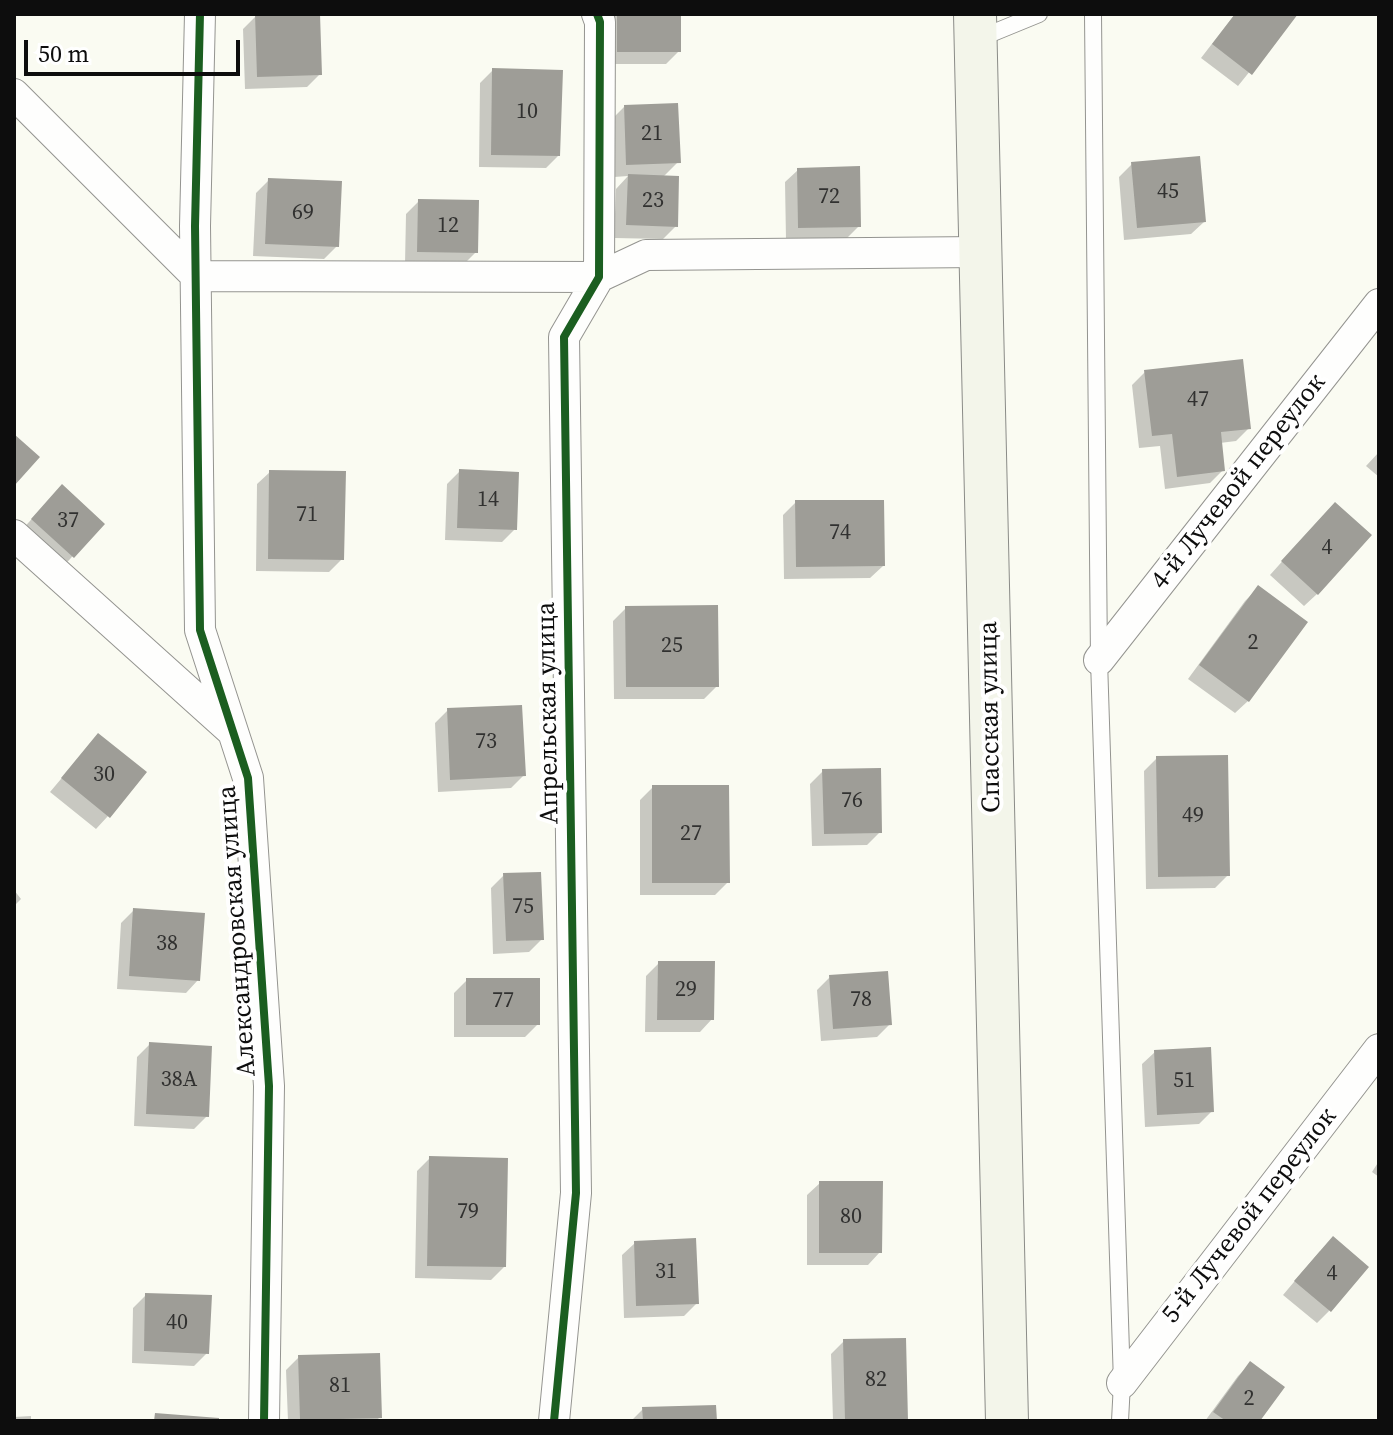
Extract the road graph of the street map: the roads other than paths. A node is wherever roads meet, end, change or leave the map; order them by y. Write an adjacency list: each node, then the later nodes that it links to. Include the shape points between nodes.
1 (200, 14): 8 (street, Александровская улица)
2 (597, 14): 9 (street)
3 (1039, 14): 5 (lane)
4 (1093, 14): 12 (lane)
5 (975, 27): 7 (street, Спасская улица)
6 (14, 94): 8 (street)
7 (980, 252): 9 (street, via 646,255); 18 (street, Спасская улица)
8 (196, 276): 9 (street); 13 (street, Александровская улица, via 200,630)
9 (599, 277): 17 (street, Апрельская улица, via 564,337 576,1193)
10 (1379, 304): 12 (street, 4-й Лучевой переулок)
11 (14, 535): 13 (street)
12 (1099, 660): 15 (lane)
13 (233, 732): 16 (street, Александровская улица, via 248,778 269,1086)
14 (1379, 1049): 15 (street, 5-й Лучевой переулок)
15 (1122, 1383): 19 (lane)
16 (264, 1421)
17 (554, 1421)
18 (1007, 1421)
19 (1120, 1421)

